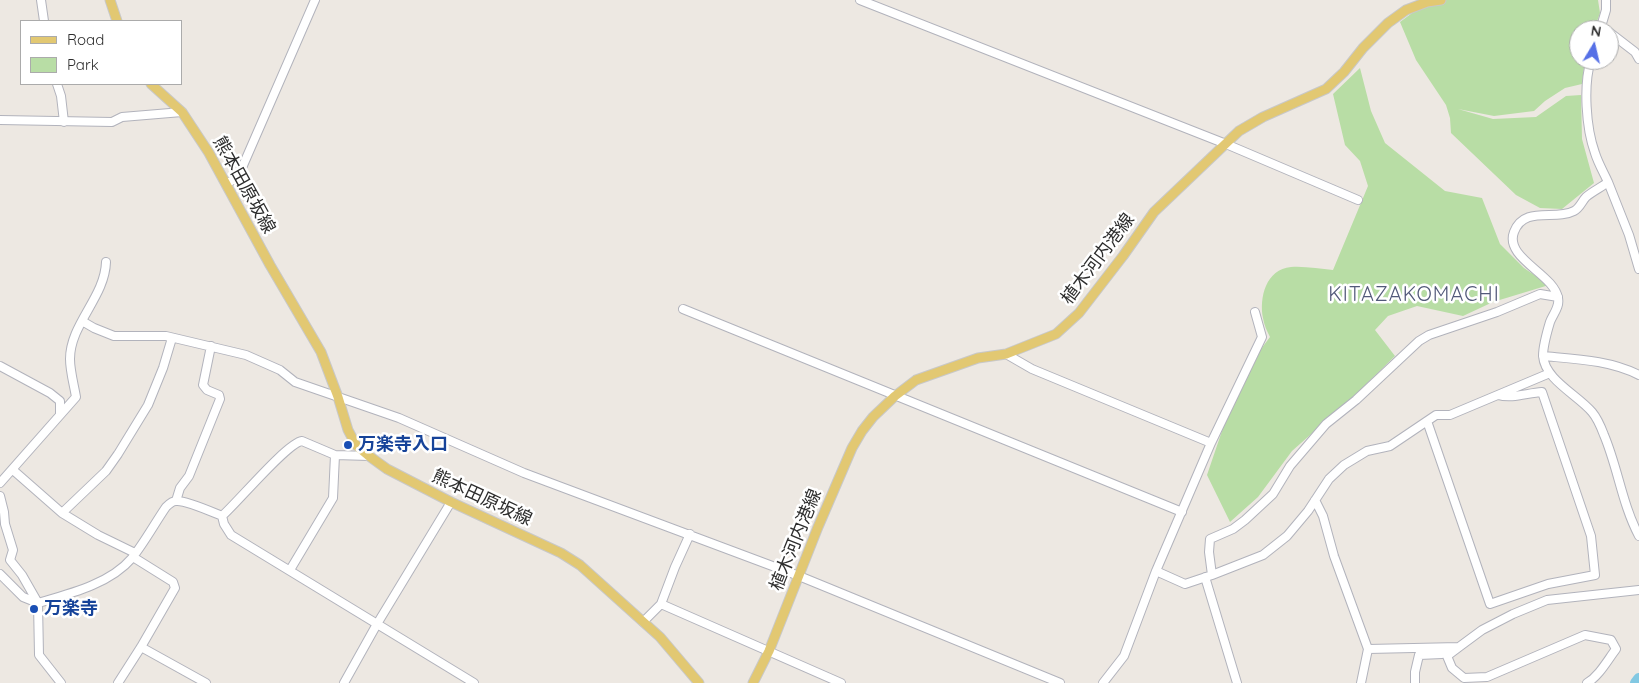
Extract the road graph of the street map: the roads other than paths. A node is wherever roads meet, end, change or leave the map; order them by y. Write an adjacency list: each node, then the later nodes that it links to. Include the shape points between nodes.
1 (40, 0): 7 (street)
2 (110, 0): 8 (main road)
3 (315, 0): 20 (street, via 238,177)
4 (860, 0): 18 (street)
5 (1441, 0): 18 (main road, 植木河内港線, via 1406,10 1382,29 1326,89 1263,117 1239,131)
6 (1606, 0): 9 (street)
7 (44, 20)
8 (117, 20)
9 (1605, 20)
10 (1619, 41): 11 (street)
11 (1639, 59)
12 (1588, 70): 19 (street, via 1590,135)
13 (56, 85): 17 (street)
14 (153, 85): 15 (main road, 熊本田原坂線)
15 (182, 112): 17 (street, via 122,117 112,122); 20 (main road, 熊本田原坂線)
16 (0, 120): 17 (street)
17 (64, 122)
18 (1226, 144): 21 (street); 30 (main road, 植木河内港線, via 1154,212 1079,313 1056,334)
19 (1608, 182): 23 (street); 24 (street, via 1587,196 1574,211 1526,217 1513,233 1518,254 1550,284)
20 (226, 184): 37 (main road, 熊本田原坂線, via 321,352)
21 (1358, 200)
22 (106, 262): 27 (street, via 105,274)
23 (1639, 269)
24 (1558, 297): 31 (street); 59 (street, via 1540,294 1419,341 1326,424 1290,466 1273,494 1246,520 1210,539)
25 (683, 309): 36 (street)
26 (1255, 312): 40 (street, via 1262,337)
27 (82, 321): 28 (street, via 114,336); 38 (street, via 70,358 76,397)
28 (172, 338): 29 (street); 50 (street, via 148,405 118,454 106,471)
29 (210, 346): 37 (street, via 246,355 280,370 295,382); 46 (street, via 203,385 220,399)
30 (1006, 354): 36 (main road, 植木河内港線, via 978,358 916,380); 40 (street, via 1032,369)
31 (1543, 356): 33 (street); 34 (street, via 1619,366)
32 (0, 366): 38 (street, via 60,401)
33 (1550, 373): 35 (street); 53 (street, via 1592,412 1600,425)
34 (1639, 375)
35 (1498, 395): 39 (street, via 1450,415 1436,415); 39 (street, via 1508,398 1542,392 1591,536 1595,575 1548,584 1490,604)
36 (895, 396): 49 (street); 58 (main road, 植木河内港線, via 873,417 857,440)
37 (338, 397): 42 (main road, 熊本田原坂線, via 348,430 356,444); 52 (street, via 399,418 524,473)
38 (60, 414): 43 (street)
39 (1427, 421): 47 (street, via 1390,446 1367,451 1344,464)
40 (1211, 443): 49 (street)
41 (335, 455): 42 (street); 51 (street, via 302,441 296,442); 55 (street, via 333,498)
42 (369, 456): 48 (main road, 熊本田原坂線, via 387,470)
43 (12, 470): 44 (street); 50 (street)
44 (0, 483)
45 (0, 496): 61 (street, via 13,550 10,560)
46 (176, 500): 51 (street); 54 (street, via 166,506)
47 (1315, 500): 59 (street, via 1287,536 1263,554); 67 (street)
48 (451, 502): 63 (main road, 熊本田原坂線, via 561,553 580,565); 64 (street)
49 (1182, 512): 56 (street)
50 (62, 513): 54 (street)
51 (222, 516): 55 (street, via 231,535)
52 (690, 534): 58 (street); 62 (street)
53 (1639, 536)
54 (134, 555): 61 (street, via 104,579); 65 (street, via 172,582 175,588)
55 (290, 570): 64 (street)
56 (1156, 571): 59 (street, via 1185,584); 78 (street, via 1124,656)
57 (0, 574): 61 (street, via 23,597)
58 (799, 576): 68 (main road, 植木河内港線); 77 (street)
59 (1208, 576): 79 (street)
60 (1639, 590): 66 (street, via 1547,600 1482,630)
61 (38, 603): 69 (street, via 39,655)
62 (661, 604): 63 (street); 68 (street)
63 (643, 622): 74 (main road, 熊本田原坂線)
64 (377, 624): 72 (street); 73 (street)
65 (141, 647): 70 (street); 71 (street)
66 (1459, 647): 67 (street); 81 (street, via 1442,654 1419,655 1414,672); 82 (street, via 1447,656 1452,668 1464,678 1487,678 1584,635 1611,640 1616,650 1598,675)
67 (1368, 649): 80 (street)
68 (769, 651): 75 (main road, 植木河内港線); 76 (street)
69 (61, 683)
70 (118, 683)
71 (206, 683)
72 (344, 683)
73 (474, 683)
74 (700, 683)
75 (753, 683)
76 (841, 683)
77 (1060, 683)
78 (1103, 683)
79 (1237, 683)
80 (1361, 683)
81 (1415, 683)
82 (1587, 683)

